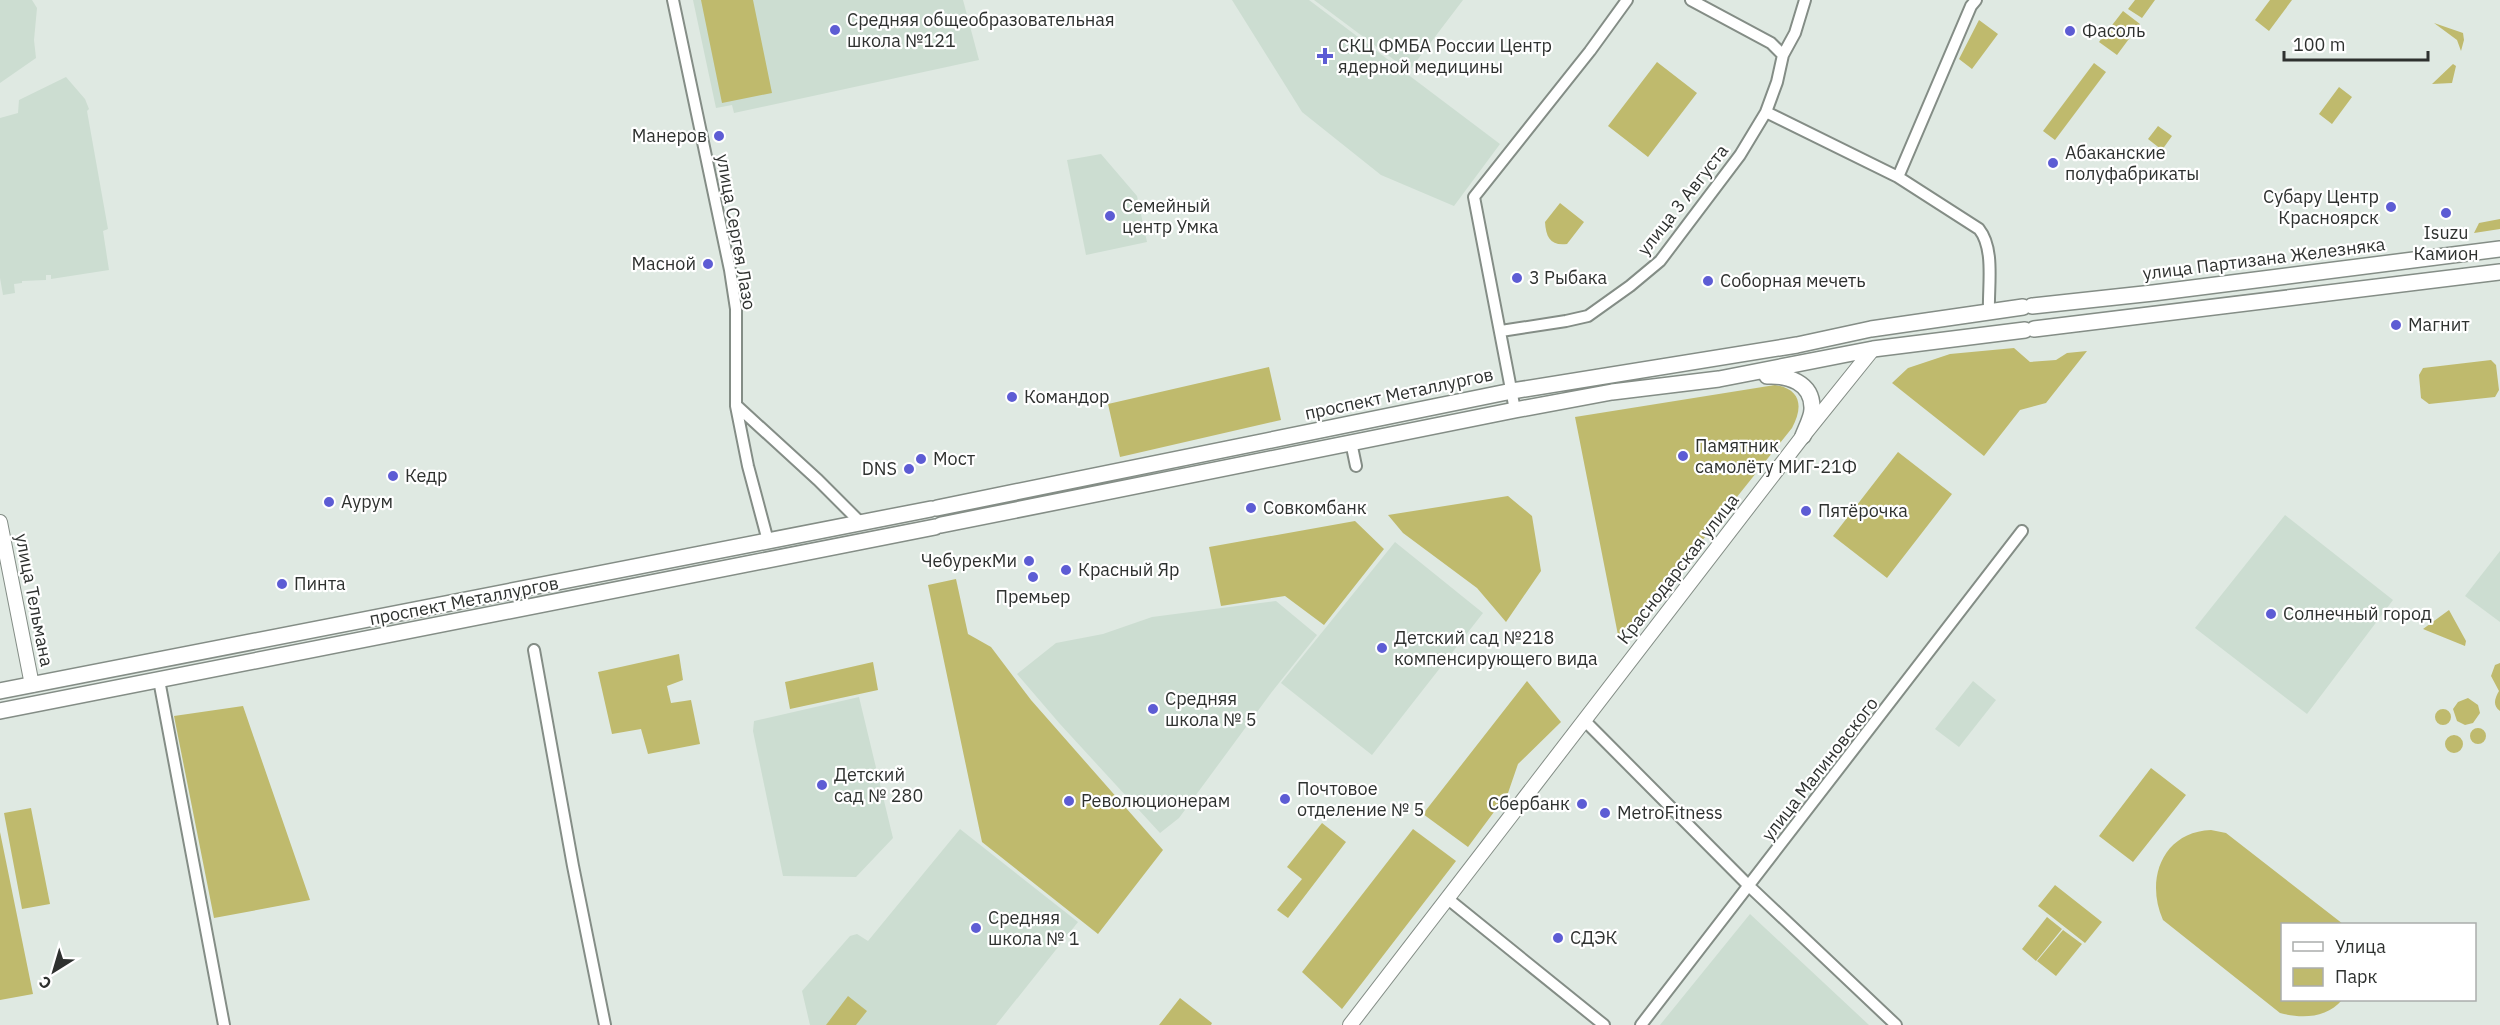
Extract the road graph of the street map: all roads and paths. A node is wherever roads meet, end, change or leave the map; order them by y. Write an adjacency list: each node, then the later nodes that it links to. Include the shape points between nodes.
1 (673, 0): 17 (street, улица Сергея Лазо, via 730,270 735,309)
2 (1627, 0): 13 (street, via 1474,197)
3 (1690, 0): 6 (street, via 1771,43)
4 (1805, 0): 6 (street, улица 3 Августа)
5 (1976, 0): 8 (street)
6 (1783, 55): 7 (street, улица 3 Августа)
7 (1766, 112): 8 (street); 13 (street, улица 3 Августа, via 1740,155 1687,226 1645,274 1588,316)
8 (1898, 177): 11 (street, via 1986,238)
9 (2500, 249): 11 (main road, улица Партизана Железняка)
10 (2500, 272): 14 (main road)
11 (1989, 311): 12 (main road, улица Партизана Железняка)
12 (1870, 329): 14 (main road); 16 (main road, проспект Металлургов, via 1797,345)
13 (1501, 331): 16 (street)
14 (1873, 349): 15 (main road, проспект Металлургов); 19 (main road, Краснодарская улица)
15 (1719, 379): 18 (main road, проспект Металлургов, via 1606,393); 19 (main road, via 1784,375 1798,381 1812,402)
16 (1512, 391): 18 (street); 23 (main road, проспект Металлургов)
17 (736, 406): 23 (street); 25 (street, улица Сергея Лазо)
18 (1515, 410): 20 (main road, проспект Металлургов)
19 (1803, 436): 33 (main road, Краснодарская улица)
20 (1351, 442): 21 (street); 26 (main road, проспект Металлургов)
21 (1356, 466)
22 (0, 522): 29 (main road, улица Тельмана)
23 (861, 523): 25 (main road, проспект Металлургов)
24 (2022, 531): 34 (street, улица Малиновского)
25 (768, 541): 26 (main road); 29 (main road, проспект Металлургов)
26 (775, 557): 28 (main road, проспект Металлургов)
27 (534, 651): 37 (street)
28 (159, 680): 31 (main road, проспект Металлургов); 36 (street)
29 (32, 685): 30 (main road, проспект Металлургов); 31 (main road)
30 (0, 691)
31 (36, 704): 32 (main road, проспект Металлургов)
32 (0, 711)
33 (1584, 720): 34 (street); 35 (main road, Краснодарская улица)
34 (1750, 887): 40 (street, улица Малиновского); 41 (street)
35 (1448, 900): 38 (main road, Краснодарская улица); 39 (street)
36 (224, 1025)
37 (605, 1025)
38 (1350, 1025)
39 (1604, 1025)
40 (1641, 1025)
41 (1896, 1025)

